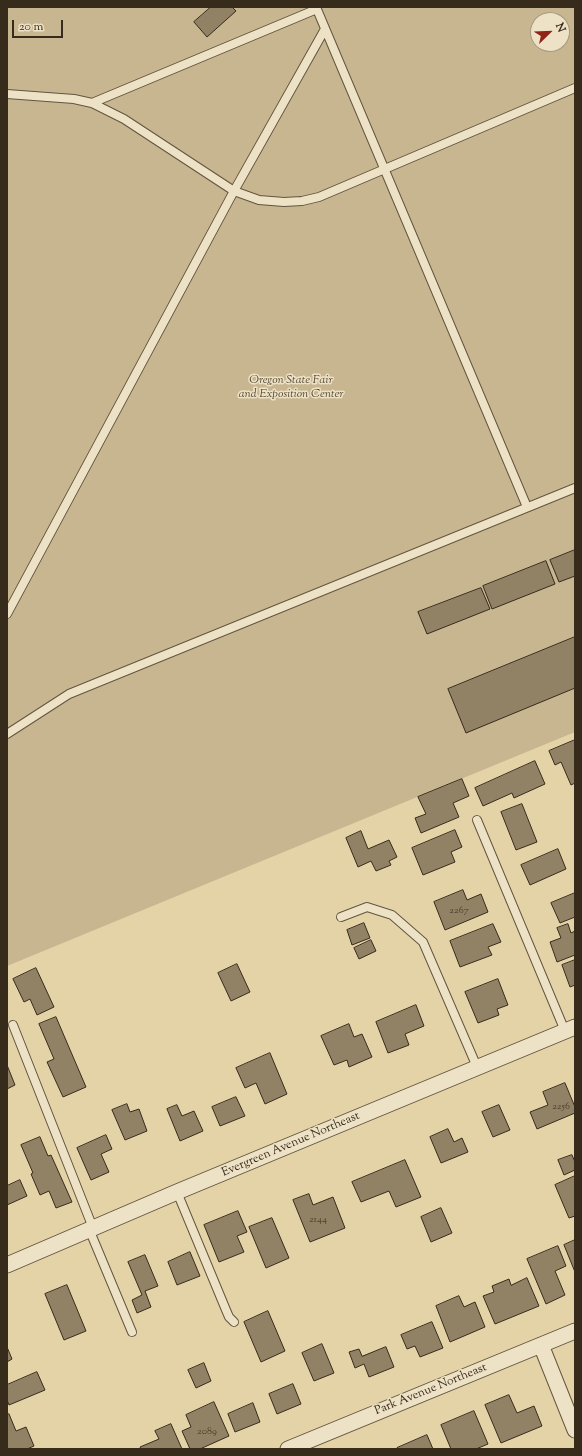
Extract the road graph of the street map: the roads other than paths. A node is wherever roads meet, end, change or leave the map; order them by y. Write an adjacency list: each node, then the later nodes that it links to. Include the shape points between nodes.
1 (316, 8): 2 (lane); 5 (lane)
2 (325, 29): 6 (lane); 7 (lane)
3 (575, 88): 6 (lane)
4 (7, 94): 5 (lane, via 74,99)
5 (92, 103): 7 (lane, via 124,119)
6 (384, 170): 7 (lane, via 319,197 302,201 259,200); 9 (lane)
7 (234, 192): 10 (lane)
8 (575, 488): 9 (lane)
9 (527, 507): 11 (lane, via 69,694)
10 (7, 614)
11 (7, 734)
12 (477, 820): 15 (lane)
13 (341, 917): 16 (lane, via 366,907 392,915 423,942)
14 (13, 1026): 18 (lane)
15 (570, 1029): 16 (street, Evergreen Avenue Northeast)
16 (477, 1067): 17 (street, Evergreen Avenue Northeast)
17 (177, 1192): 18 (street, Evergreen Avenue Northeast); 20 (lane, via 229,1317)
18 (91, 1228): 19 (street, Evergreen Avenue Northeast); 22 (lane)
19 (7, 1264)
20 (234, 1322)
21 (575, 1331): 23 (street, Park Avenue Northeast)
22 (132, 1332)
23 (540, 1345): 24 (street); 25 (street, Park Avenue Northeast)
24 (575, 1430)
25 (288, 1449)

